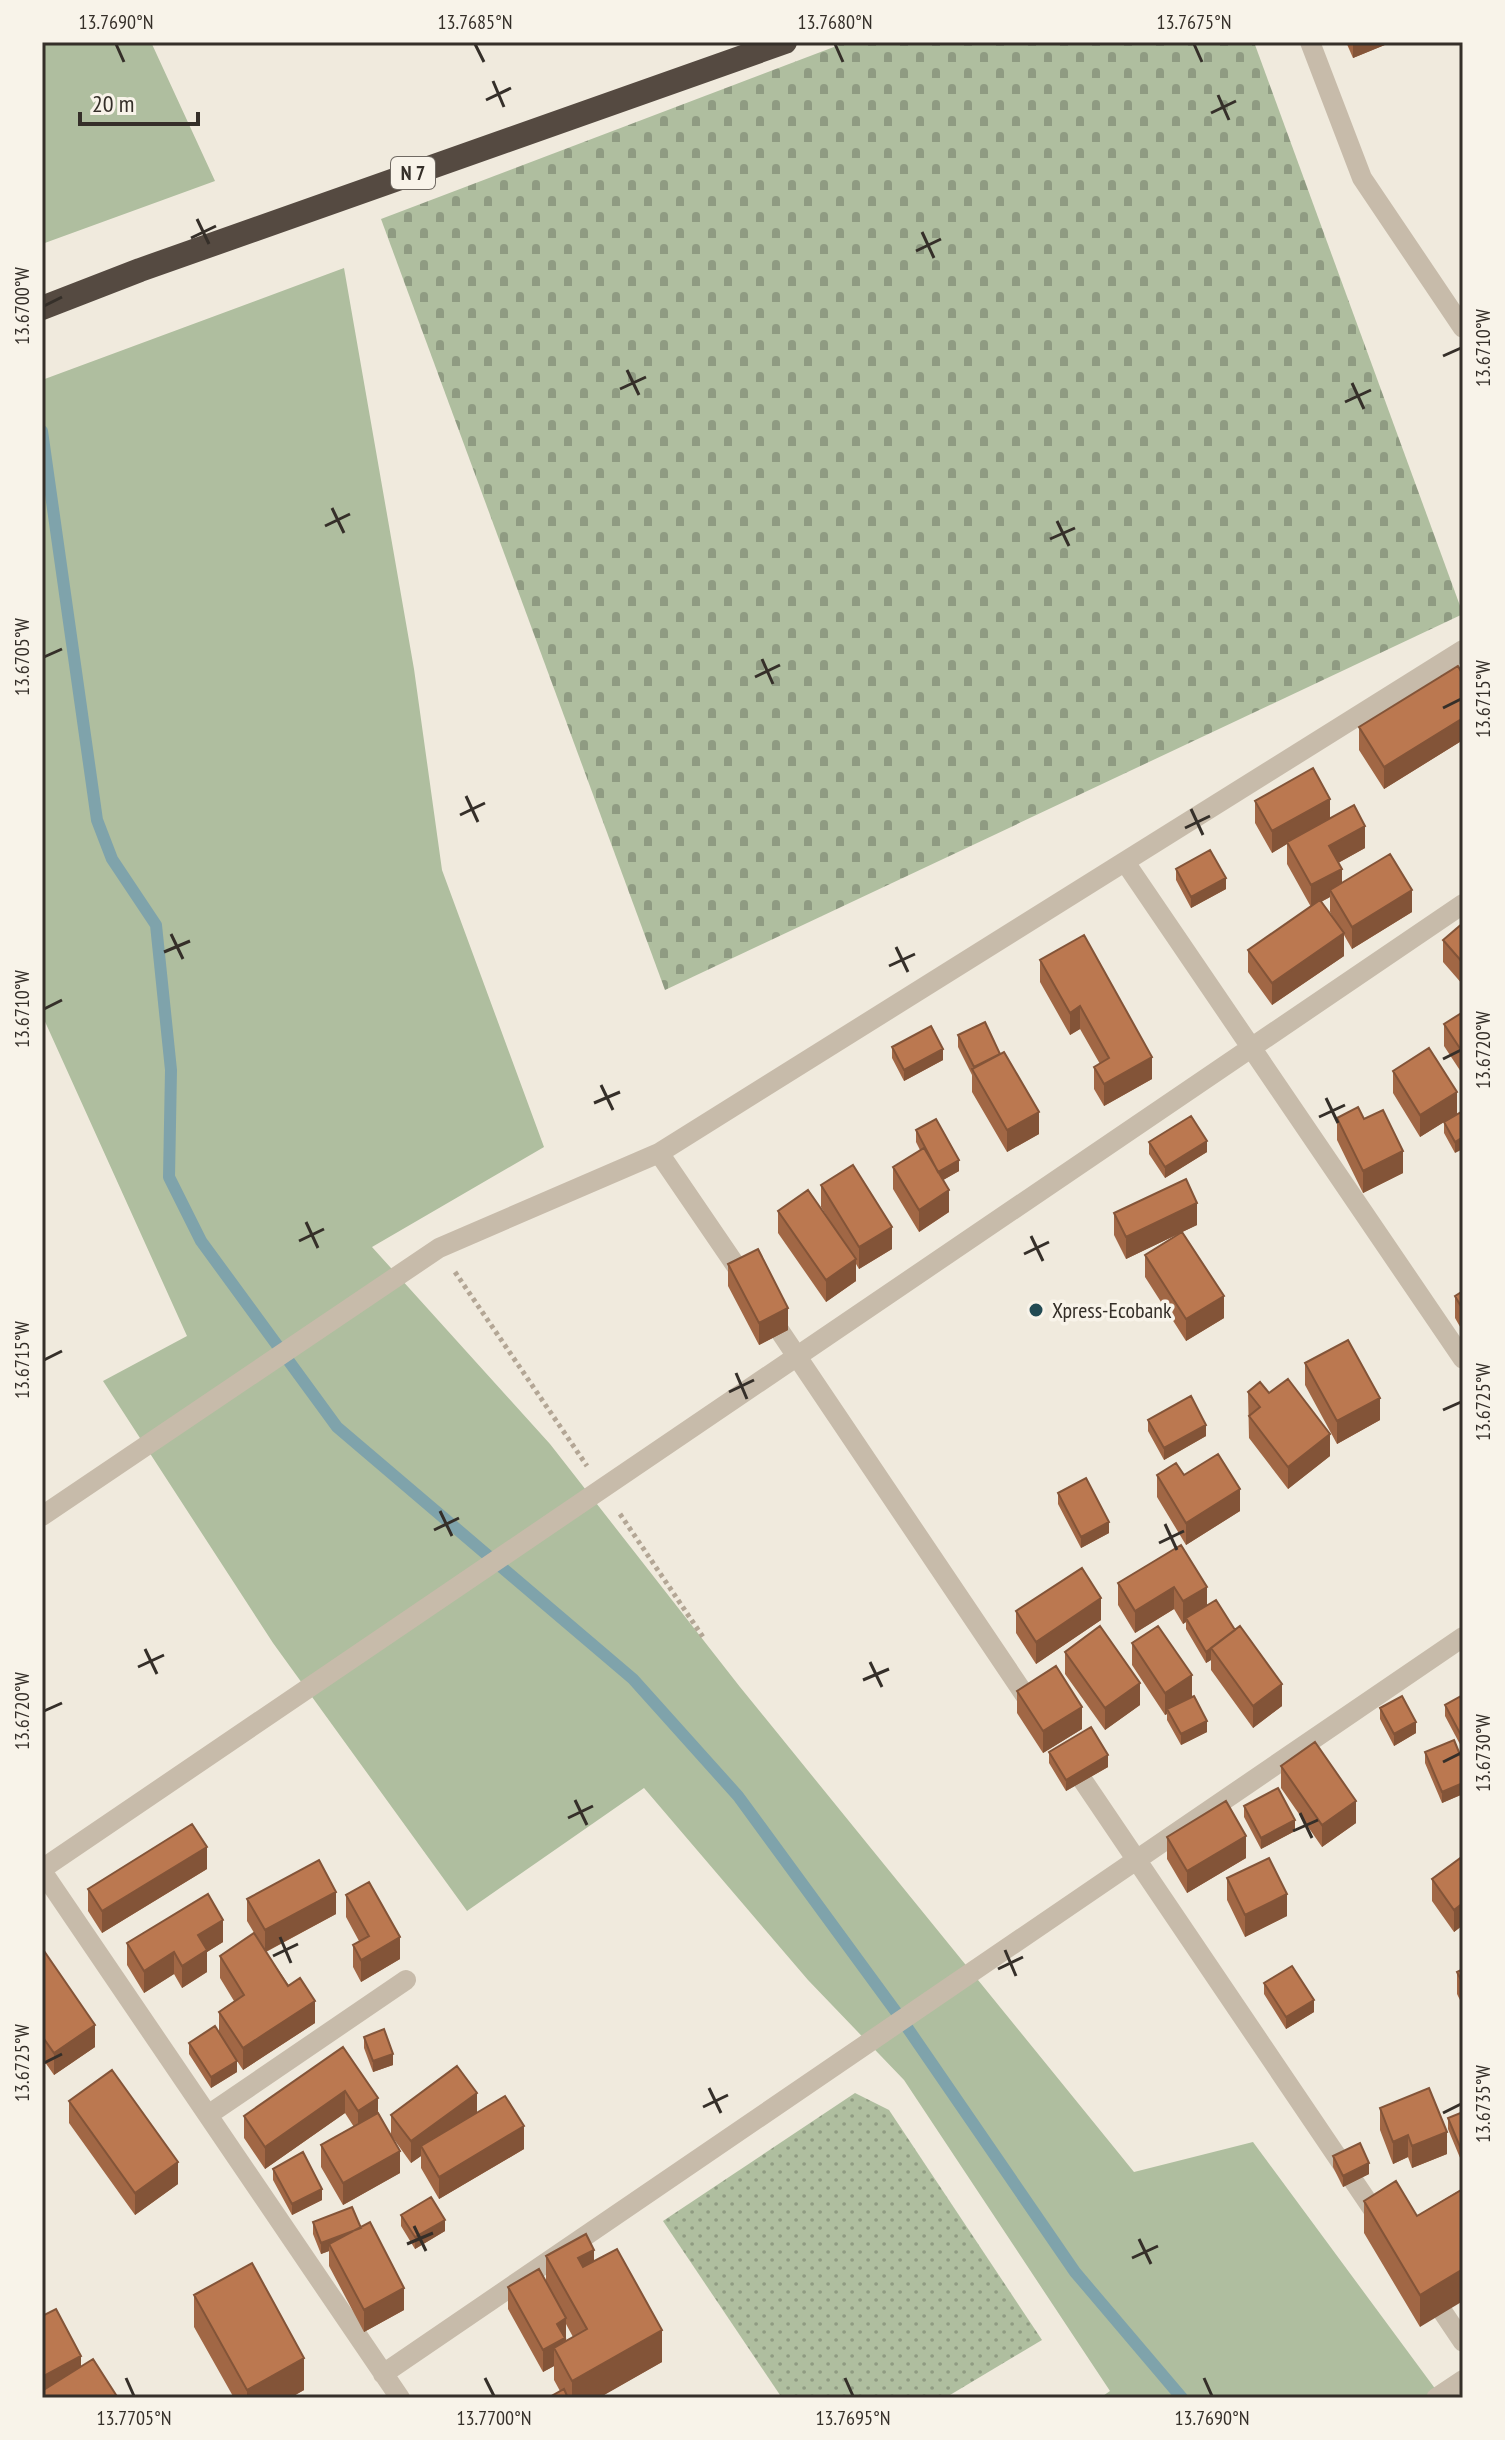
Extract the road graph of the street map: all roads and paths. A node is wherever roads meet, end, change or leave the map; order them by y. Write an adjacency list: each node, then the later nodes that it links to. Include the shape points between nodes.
1 (785, 42): 3 (highway, N 7)
2 (1310, 42): 4 (street, via 1362,178)
3 (42, 308)
4 (1463, 328)
5 (1463, 650): 6 (street)
6 (1125, 862): 8 (street); 9 (street)
7 (1463, 904): 8 (street)
8 (1251, 1047): 11 (street); 12 (street)
9 (659, 1153): 10 (street); 11 (street)
10 (439, 1248): 13 (path); 14 (street)
11 (796, 1356): 13 (street); 17 (street)
12 (1463, 1359)
13 (602, 1488): 16 (path); 18 (street)
14 (42, 1516)
15 (1463, 1637): 17 (street)
16 (705, 1640)
17 (1137, 1860): 21 (street); 24 (street)
18 (42, 1870): 20 (street)
19 (406, 1980): 20 (street)
20 (208, 2115): 24 (street)
21 (1392, 2238)
22 (1419, 2277): 23 (street)
23 (1463, 2342)
24 (383, 2374): 26 (street)
25 (1463, 2380): 27 (street)
26 (400, 2398)
27 (1436, 2398)

